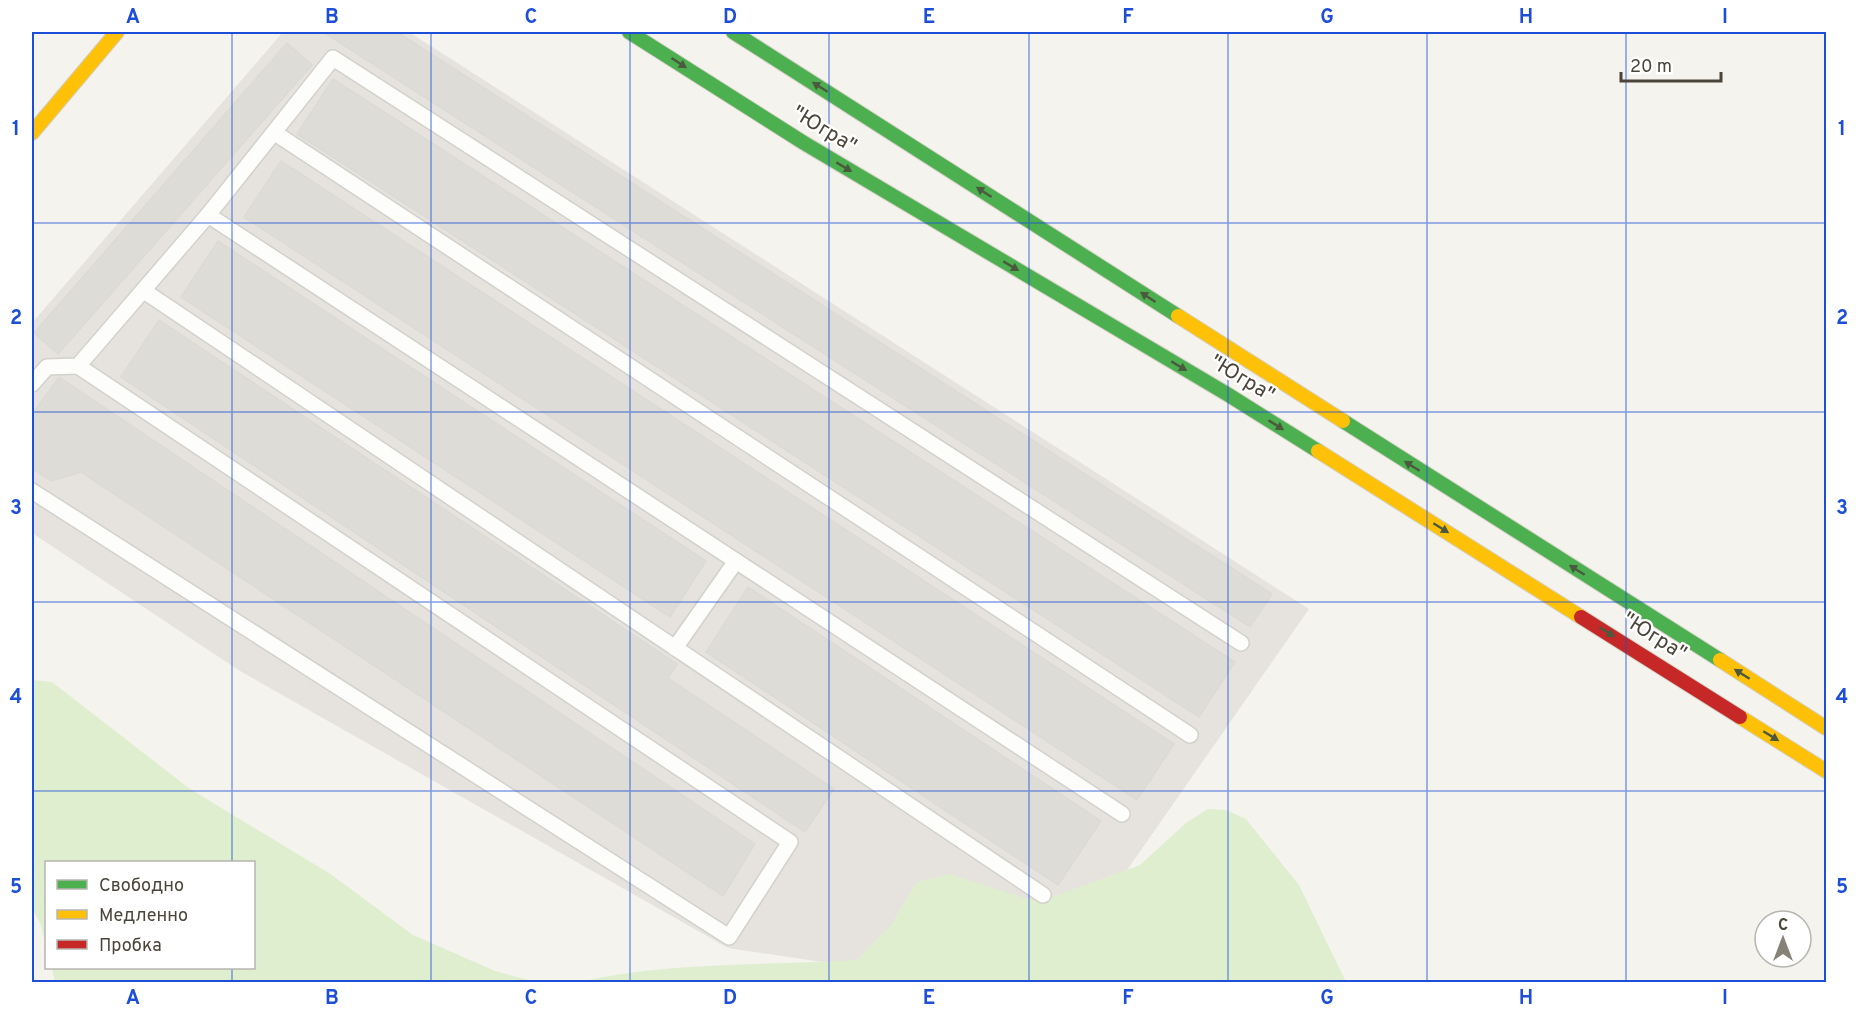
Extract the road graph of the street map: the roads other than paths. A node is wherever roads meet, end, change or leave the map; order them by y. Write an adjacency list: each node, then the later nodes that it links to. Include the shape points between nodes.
1 (117, 32): 4 (main road)
2 (629, 32): 16 (main road, "Югра", one-way to 16, via 804,143 1227,394)
3 (733, 32): 14 (main road, "Югра", one-way to 3)
4 (32, 133)
5 (274, 133): 6 (lane); 12 (lane, via 333,58); 15 (lane)
6 (208, 214): 7 (lane); 11 (lane)
7 (144, 291): 8 (lane); 13 (lane)
8 (78, 366): 9 (lane, via 47,367); 10 (lane, via 790,842 729,938)
9 (32, 384)
10 (32, 491)
11 (736, 561): 13 (lane); 17 (lane)
12 (1241, 643)
13 (675, 648): 18 (lane)
14 (1827, 728)
15 (1190, 735)
16 (1827, 771)
17 (1122, 814)
18 (1043, 895)

